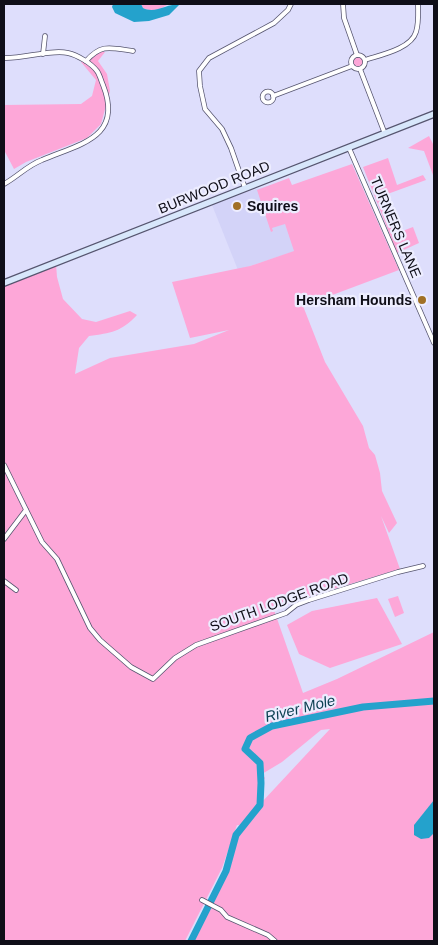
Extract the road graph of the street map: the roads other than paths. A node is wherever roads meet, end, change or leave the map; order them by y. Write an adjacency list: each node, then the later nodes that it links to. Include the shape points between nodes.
1 (291, 4): 18 (street, via 274,23 209,58 199,71 205,109 222,129)
2 (342, 4): 7 (street)
3 (418, 4): 9 (street, via 418,26 411,41)
4 (45, 36): 6 (street)
5 (133, 51): 10 (street, via 108,47 94,52)
6 (43, 54): 8 (street); 10 (street, via 69,53)
7 (357, 55): 9 (street); 11 (street)
8 (4, 58)
9 (365, 60): 12 (street)
10 (86, 61): 17 (street, via 97,71 106,94 107,120 103,128 92,140 34,164)
11 (352, 66): 12 (street); 13 (street)
12 (360, 69): 15 (street)
13 (273, 96)
14 (434, 114): 15 (street, BURWOOD ROAD)
15 (385, 134): 16 (street, BURWOOD ROAD)
16 (349, 148): 18 (street, BURWOOD ROAD); 20 (street, TURNERS LANE)
17 (4, 184)
18 (245, 188): 19 (street, BURWOOD ROAD)
19 (4, 283)
20 (434, 343)
21 (4, 465): 22 (street)
22 (26, 510): 23 (street); 24 (street, SOUTH LODGE ROAD, via 42,542 57,559 90,628 130,667 153,679 175,658 196,645 286,613 309,600)
23 (4, 539)
24 (423, 566)
25 (4, 581): 26 (street)
26 (16, 590)
27 (202, 900): 28 (street, via 227,917 268,934)
28 (275, 941)

